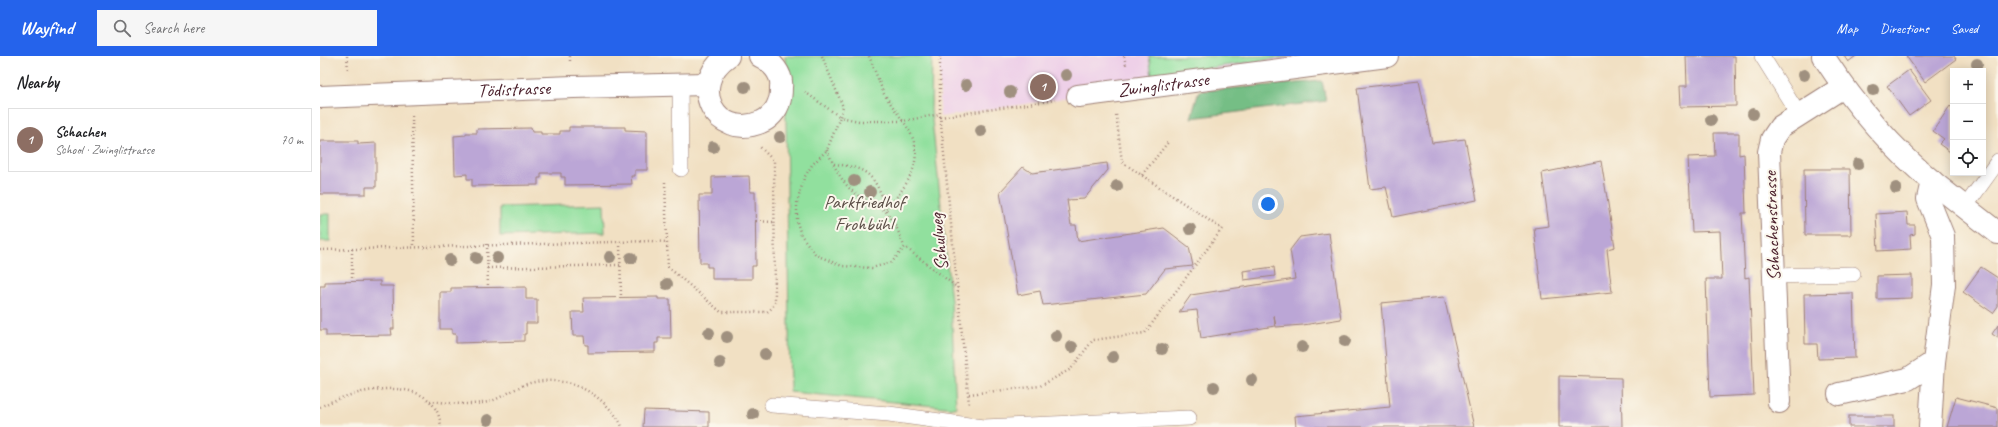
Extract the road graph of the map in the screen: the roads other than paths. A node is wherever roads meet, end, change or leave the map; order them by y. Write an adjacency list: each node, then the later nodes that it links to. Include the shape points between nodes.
1 (728, 56): 6 (street, via 711,72)
2 (760, 56): 6 (street, via 775,67 781,80 779,102 773,113 764,121 741,126 719,117 712,108)
3 (1386, 56): 9 (street, Zwinglistrasse)
4 (1762, 56): 11 (lane)
5 (1823, 56): 8 (street)
6 (707, 84): 7 (street, Tödistrasse)
7 (680, 85): 10 (street, Tödistrasse); 13 (lane)
8 (1843, 87): 11 (street, Schachenstrasse); 14 (street, via 1882,134)
9 (1078, 96)
10 (320, 97)
11 (1799, 115): 18 (street, Schachenstrasse, via 1780,127 1772,139 1769,152)
12 (1998, 161): 15 (lane)
13 (681, 170)
14 (1932, 181): 15 (street); 19 (street, via 1928,199 1943,236 1944,285)
15 (1964, 207): 16 (street)
16 (1998, 232)
17 (1853, 274): 18 (lane)
18 (1774, 276): 21 (street, Schachenstrasse)
19 (1934, 362): 20 (street, via 1908,379); 25 (street)
20 (1839, 394)
21 (1779, 402)
22 (772, 406): 24 (lane, via 889,414)
23 (1189, 418): 24 (lane)
24 (978, 426)
25 (1930, 427)

